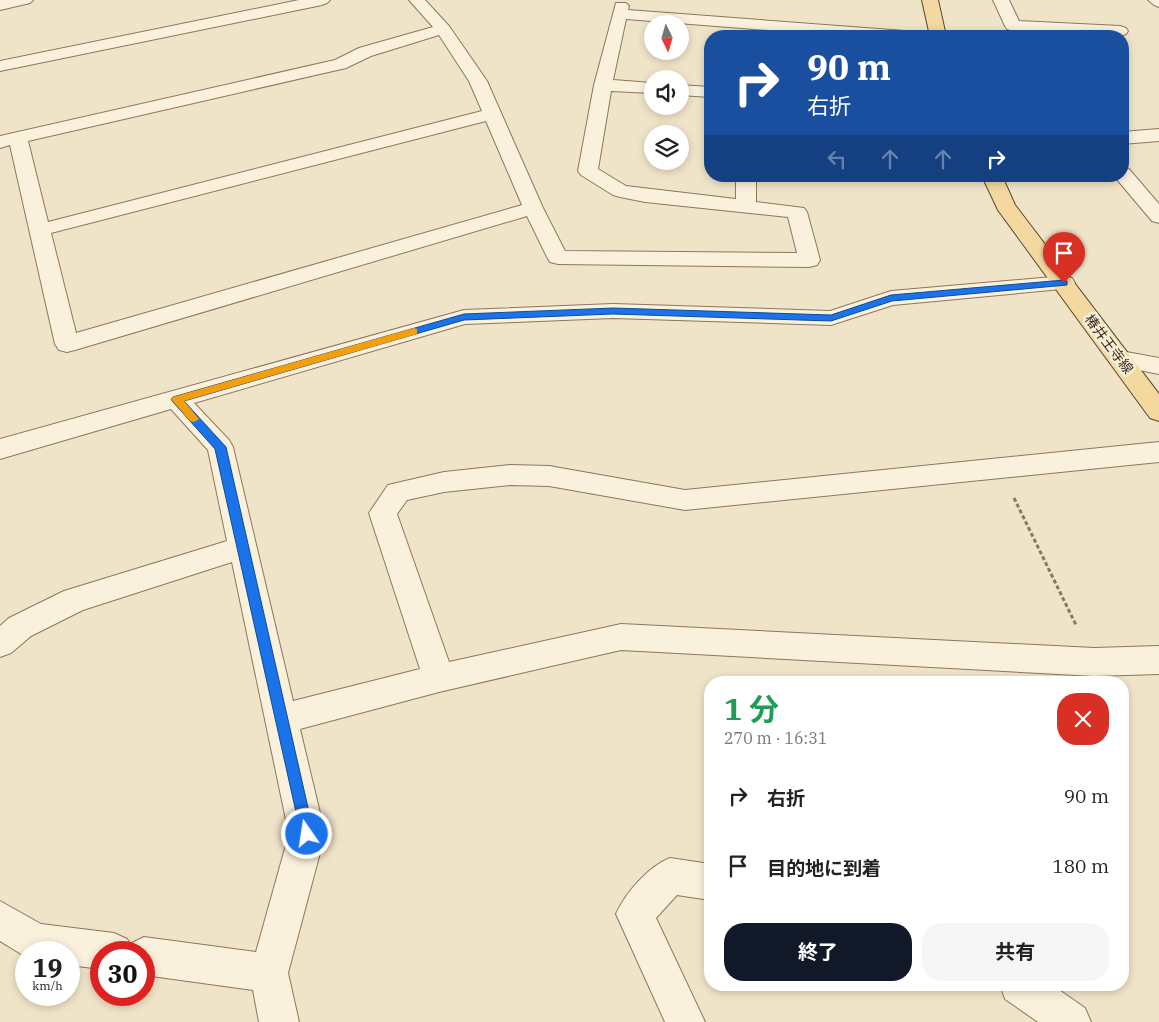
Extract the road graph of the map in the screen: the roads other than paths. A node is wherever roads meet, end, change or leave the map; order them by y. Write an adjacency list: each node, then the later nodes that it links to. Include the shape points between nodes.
1 (25, 0): 6 (street)
2 (322, 0): 11 (street)
3 (417, 0): 7 (street)
4 (930, 0): 9 (main road)
5 (1001, 0): 10 (street, via 1013,26)
6 (0, 5)
7 (443, 29): 16 (street, via 478,81); 19 (street, via 365,52 340,64)
8 (839, 30): 12 (street, via 620,10)
9 (937, 30)
10 (1099, 30)
11 (0, 66)
12 (603, 84): 13 (street); 23 (street, via 588,171 620,191)
13 (644, 87)
14 (689, 91): 15 (street)
15 (704, 92)
16 (493, 114): 24 (street); 26 (street)
17 (1159, 135): 18 (street)
18 (1129, 137)
19 (9, 140): 26 (street)
20 (1129, 181): 25 (street)
21 (746, 182): 23 (street)
22 (995, 182): 27 (main road, 椿井王寺線, via 1006,206)
23 (746, 205): 24 (street, via 797,212 809,260 558,257)
24 (533, 208): 26 (street, via 67,344)
25 (1159, 217)
26 (40, 230)
27 (1064, 283): 28 (main road, 椿井王寺線); 30 (street, via 891,298 831,318 613,311 464,317)
28 (1121, 359): 29 (street); 31 (main road, 椿井王寺線)
29 (1159, 366)
30 (176, 399): 32 (street); 34 (street, via 220,447)
31 (1159, 412)
32 (0, 449)
33 (1159, 452): 37 (street, via 685,500 549,476 510,475 444,482 398,492 383,514)
34 (244, 547): 35 (street, via 74,600 20,627); 38 (street)
35 (0, 644)
36 (1159, 660): 37 (street, via 1094,662 621,637)
37 (439, 678): 38 (street)
38 (281, 719): 43 (street, via 307,834)
39 (704, 881): 46 (street, via 670,876 636,914)
40 (0, 920): 41 (street, via 36,942)
41 (90, 949)
42 (155, 957): 43 (street)
43 (269, 973): 45 (street)
44 (1028, 991): 47 (street)
45 (279, 1022)
46 (685, 1022)
47 (1071, 1022)

